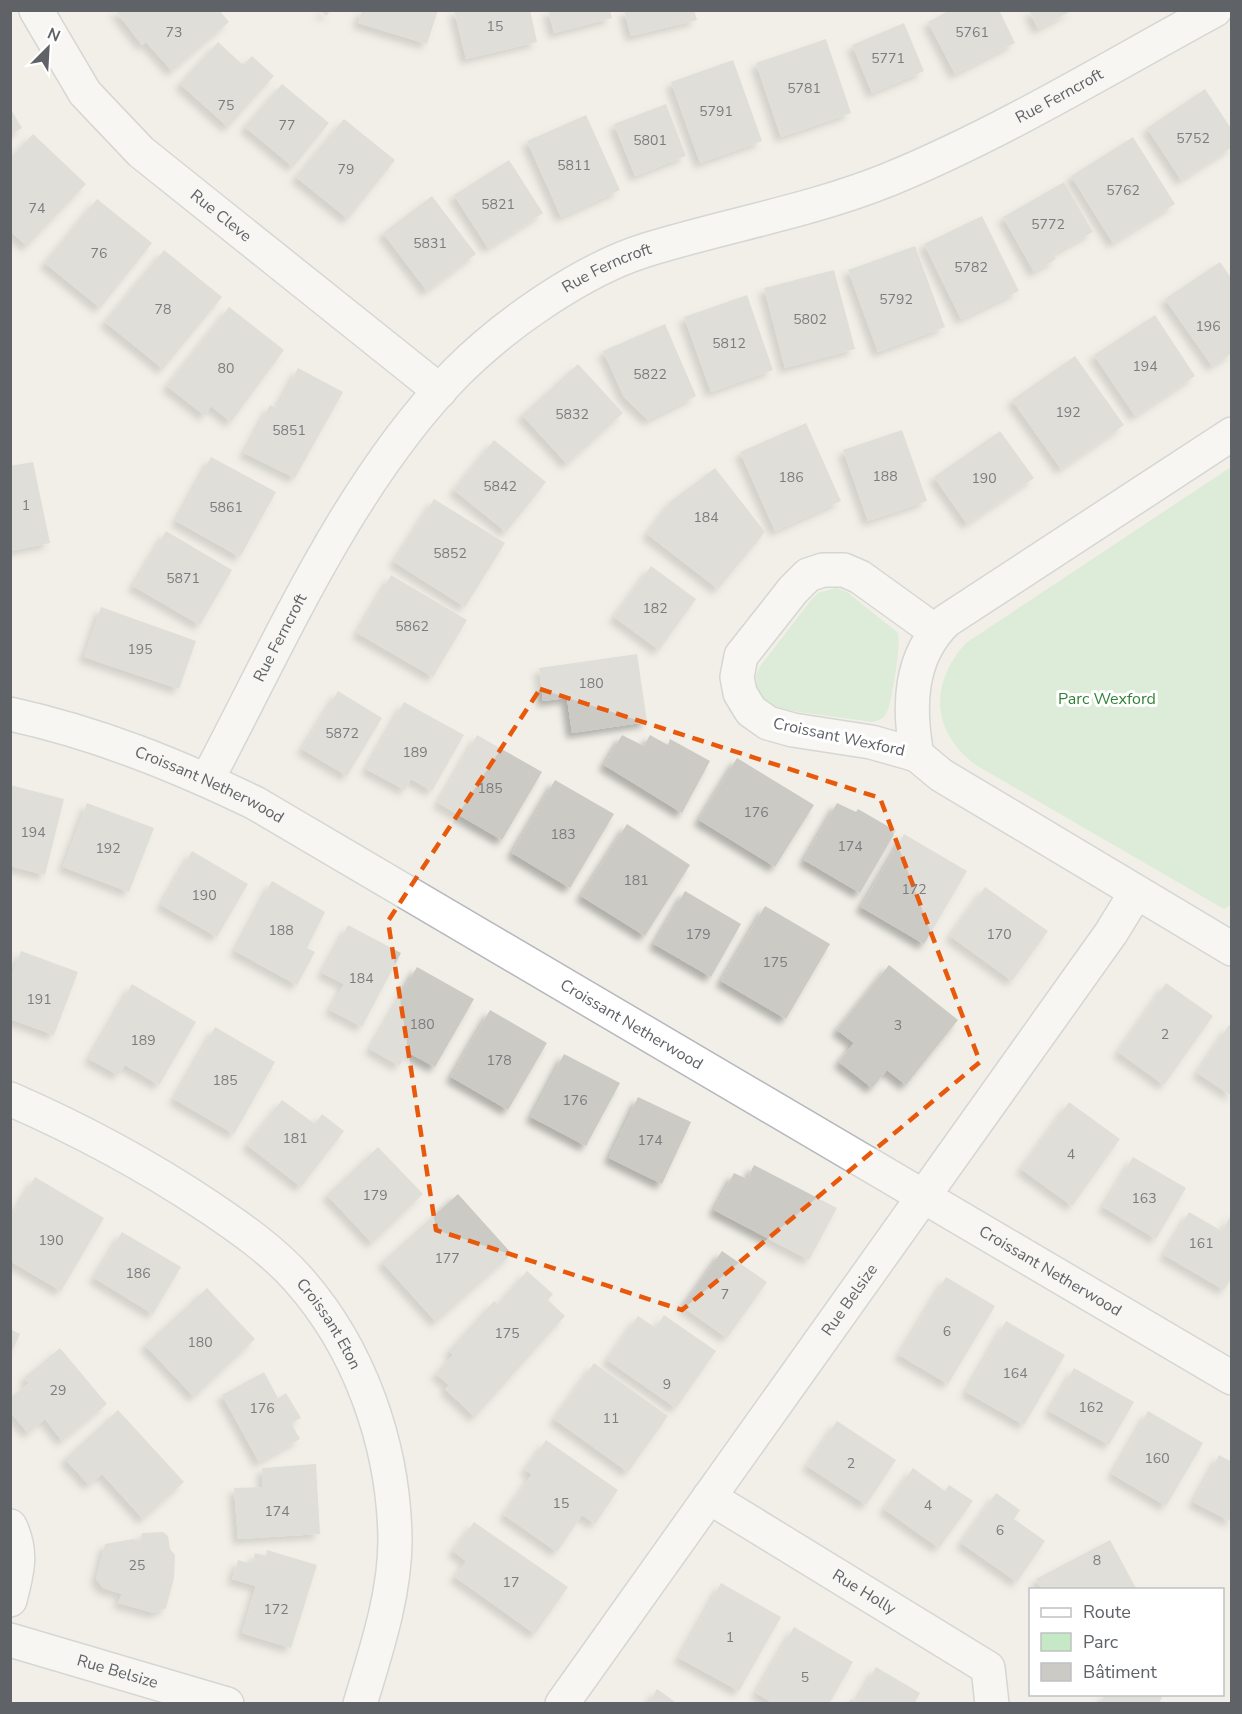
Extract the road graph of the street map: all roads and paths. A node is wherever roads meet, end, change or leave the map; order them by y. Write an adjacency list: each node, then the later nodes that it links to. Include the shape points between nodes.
1 (36, 10): 5 (street, Rue Cleve, via 85,93 141,152)
2 (1215, 10): 5 (street, Rue Ferncroft, via 972,141 889,179 832,200 644,251 577,279 472,358)
3 (1224, 10): 4 (street)
4 (1232, 21)
5 (440, 392): 10 (street, Rue Ferncroft, via 359,498)
6 (1232, 434): 7 (street, Croissant Wexford)
7 (935, 631): 9 (street, Croissant Wexford, via 920,658 912,685 911,726); 9 (street, Croissant Wexford, via 860,577 844,570 823,570 808,575 793,590 741,656 736,677 751,711 768,723 871,742)
8 (10, 714): 10 (street, Croissant Netherwood, via 103,738)
9 (916, 755): 11 (street, Croissant Wexford, via 978,800)
10 (207, 780): 14 (street, Croissant Netherwood, via 255,803)
11 (1135, 894): 12 (street, Croissant Wexford); 14 (street, Rue Belsize, via 1112,933)
12 (1232, 949)
13 (10, 1098): 21 (street, Croissant Eton, via 175,1185 250,1235 296,1277 332,1322 356,1367 378,1426 389,1473 395,1541 379,1642)
14 (923, 1196): 15 (street, Croissant Netherwood); 16 (street, Rue Belsize)
15 (1232, 1378)
16 (709, 1497): 22 (street, Rue Belsize); 23 (street, Rue Holly, via 988,1668)
17 (10, 1526): 18 (street, via 19,1548)
18 (10, 1599)
19 (10, 1640): 20 (street, Rue Belsize)
20 (227, 1704)
21 (360, 1704)
22 (562, 1704)
23 (992, 1704)

